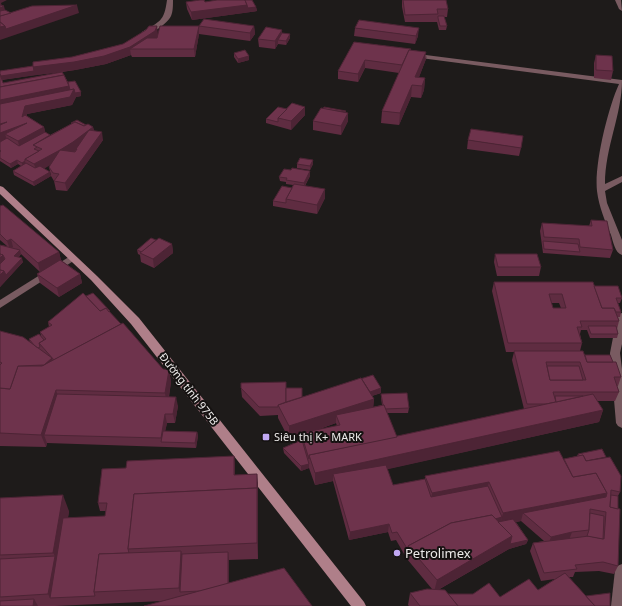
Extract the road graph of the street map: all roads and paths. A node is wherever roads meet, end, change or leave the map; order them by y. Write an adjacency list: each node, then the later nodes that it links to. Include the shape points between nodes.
1 (170, 0): 4 (street, via 168,15 164,21)
2 (618, 0): 3 (street)
3 (622, 9)
4 (140, 36)
5 (405, 54): 6 (street)
6 (622, 84): 9 (street, via 609,126)
7 (622, 179): 9 (street)
8 (0, 189): 11 (main road, Đường tỉnh 975B)
9 (601, 190): 10 (street, via 603,203)
10 (622, 252)
11 (72, 258): 12 (street); 16 (main road, Đường tỉnh 975B, via 135,321)
12 (0, 305)
13 (622, 317): 14 (street, via 615,353)
14 (622, 423)
15 (622, 570): 17 (street)
16 (359, 606)
17 (618, 606)

